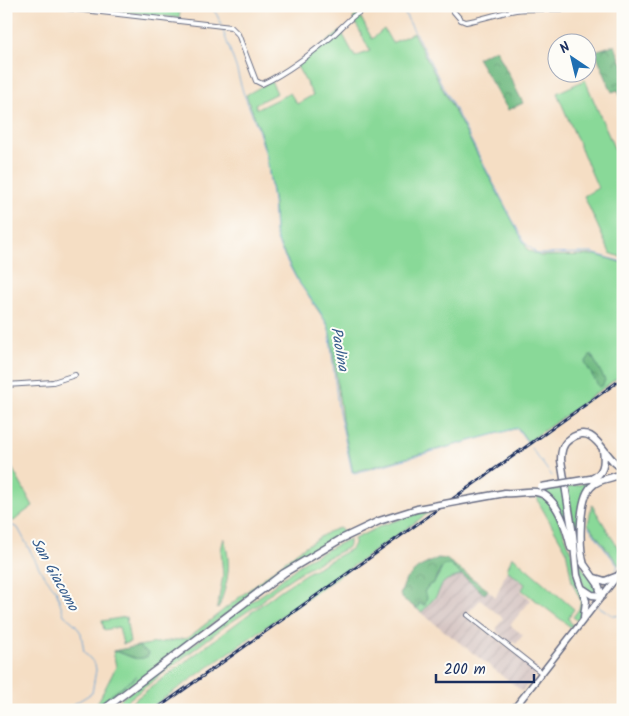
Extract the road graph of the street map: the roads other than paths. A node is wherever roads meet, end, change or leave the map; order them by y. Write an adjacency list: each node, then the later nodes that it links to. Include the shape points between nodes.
1 (49, 6): 2 (street, via 221,24 238,34 256,81 262,84 312,52 354,14)
2 (372, 6)
3 (449, 6): 4 (street, via 460,20 466,22 515,10 566,11)
4 (591, 6)
5 (75, 376): 6 (street, via 53,382)
6 (6, 385)
7 (602, 447): 8 (highway, via 611,460); 10 (highway, via 603,468 599,476); 12 (highway, via 594,438 579,435 569,440 562,450)
8 (623, 468)
9 (620, 474): 10 (highway); 13 (highway, via 594,483 585,494 580,539)
10 (590, 479): 11 (highway, bridge)
11 (505, 493): 14 (highway, via 535,492 549,498 559,515); 23 (highway, bridge, via 417,509 341,538 284,574)
12 (573, 535): 13 (highway); 14 (highway)
13 (584, 565): 17 (highway)
14 (576, 568): 18 (highway)
15 (623, 569): 16 (main road)
16 (618, 576): 17 (highway, via 605,581); 19 (main road)
17 (594, 578): 19 (highway)
18 (582, 588): 19 (highway, via 592,595); 21 (highway, via 586,601)
19 (602, 596): 21 (main road)
20 (468, 615): 22 (street)
21 (584, 617): 22 (main road)
22 (542, 672): 24 (main road)
23 (103, 710)
24 (513, 710)

